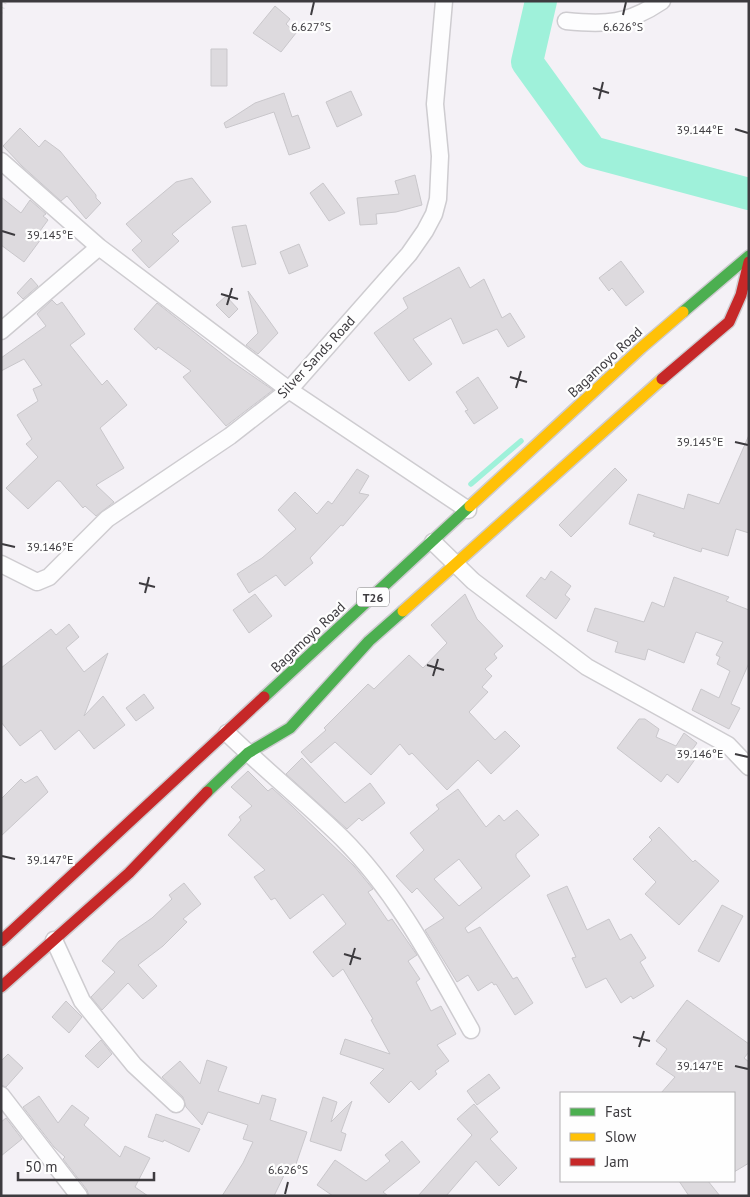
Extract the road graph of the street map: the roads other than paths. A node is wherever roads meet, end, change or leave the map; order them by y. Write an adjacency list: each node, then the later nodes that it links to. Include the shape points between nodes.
1 (444, 1): 9 (street, Silver Sands Road, via 435,104 440,156 434,214 409,254)
2 (662, 1): 3 (street, via 625,21)
3 (566, 20)
4 (1, 161): 5 (street)
5 (99, 248): 8 (street); 9 (street)
6 (749, 256): 10 (main road, Bagamoyo Road / T26, via 641,348)
7 (749, 262): 13 (main road, via 729,322 619,416)
8 (1, 331)
9 (289, 390): 10 (street); 12 (street, Silver Sands Road, via 230,436 107,519 49,577 37,582)
10 (468, 510): 11 (main road, Bagamoyo Road / T26)
11 (433, 542): 13 (street); 14 (main road, Bagamoyo Road / T26)
12 (1, 564)
13 (455, 565): 15 (main road, via 369,641 290,728); 16 (street, via 587,667 728,746)
14 (226, 733): 15 (street); 18 (main road, Bagamoyo Road / T26)
15 (248, 753): 17 (main road, via 129,873); 20 (street, via 342,838 398,906)
16 (749, 766)
17 (54, 940): 19 (main road); 22 (street, via 82,1001 134,1064)
18 (1, 941)
19 (1, 987)
20 (471, 1030)
21 (1, 1095): 23 (street)
22 (176, 1104)
23 (80, 1196)

